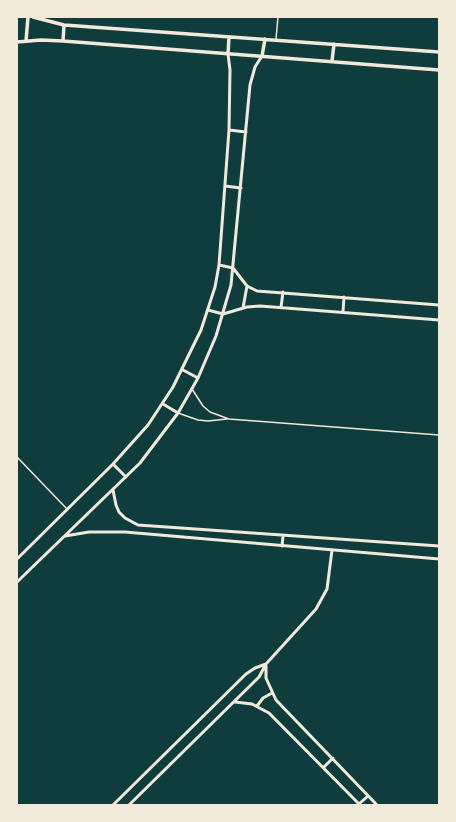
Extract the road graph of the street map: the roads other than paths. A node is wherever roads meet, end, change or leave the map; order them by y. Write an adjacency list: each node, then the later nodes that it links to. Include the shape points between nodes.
1 (28, 17): 8 (street)
2 (33, 17): 4 (street)
3 (278, 17): 7 (lane)
4 (64, 25): 5 (street); 9 (street)
5 (229, 37): 6 (street); 13 (street)
6 (265, 39): 7 (street); 14 (street)
7 (276, 40): 11 (street)
8 (26, 41): 9 (street); 10 (street)
9 (63, 41): 13 (street)
10 (17, 42)
11 (334, 44): 12 (street); 15 (street)
12 (439, 52)
13 (228, 54): 14 (street); 17 (street)
14 (262, 56): 15 (street); 18 (street, via 251,79)
15 (332, 61): 16 (street)
16 (439, 70)
17 (229, 130): 18 (street); 19 (street)
18 (246, 132): 20 (street)
19 (225, 186): 20 (street); 21 (street)
20 (241, 188): 22 (street)
21 (219, 265): 22 (street); 29 (street)
22 (233, 268): 23 (street); 31 (street)
23 (247, 286): 24 (street, via 257,291); 28 (street)
24 (283, 292): 25 (street); 27 (street)
25 (344, 297): 26 (street); 30 (street)
26 (439, 305)
27 (281, 307): 28 (street); 30 (street)
28 (243, 308): 31 (street)
29 (208, 310): 31 (street); 33 (street)
30 (343, 312): 32 (street)
31 (223, 314): 34 (street)
32 (439, 320)
33 (183, 370): 34 (street); 36 (street)
34 (198, 378): 35 (street)
35 (192, 389): 37 (street); 38 (lane, via 210,412)
36 (163, 404): 37 (street); 41 (street)
37 (178, 413): 38 (lane, via 208,421); 42 (street, via 153,448)
38 (229, 419): 39 (lane)
39 (439, 435)
40 (17, 458): 44 (lane)
41 (113, 464): 42 (street); 44 (street)
42 (126, 477): 43 (street)
43 (113, 490): 45 (street, via 116,505 125,518 138,525); 47 (street)
44 (67, 510): 52 (street)
45 (153, 526): 46 (street); 48 (street)
46 (153, 535): 47 (street, via 101,532); 49 (street)
47 (65, 536): 54 (street)
48 (283, 536): 49 (street); 50 (street)
49 (282, 546): 51 (street)
50 (439, 546)
51 (332, 550): 53 (street); 55 (street, via 327,589 320,603)
52 (17, 558)
53 (439, 559)
54 (17, 582)
55 (266, 664): 56 (street, via 266,678); 57 (street, via 259,677); 62 (street, via 246,674)
56 (272, 693): 58 (street, via 263,698); 59 (street)
57 (235, 702): 58 (street); 63 (street)
58 (257, 706): 60 (street, via 269,713)
59 (333, 758): 60 (street); 61 (street)
60 (324, 767): 64 (street)
61 (368, 796): 64 (street); 65 (street)
62 (113, 805)
63 (128, 805)
64 (360, 805)
65 (377, 805)

